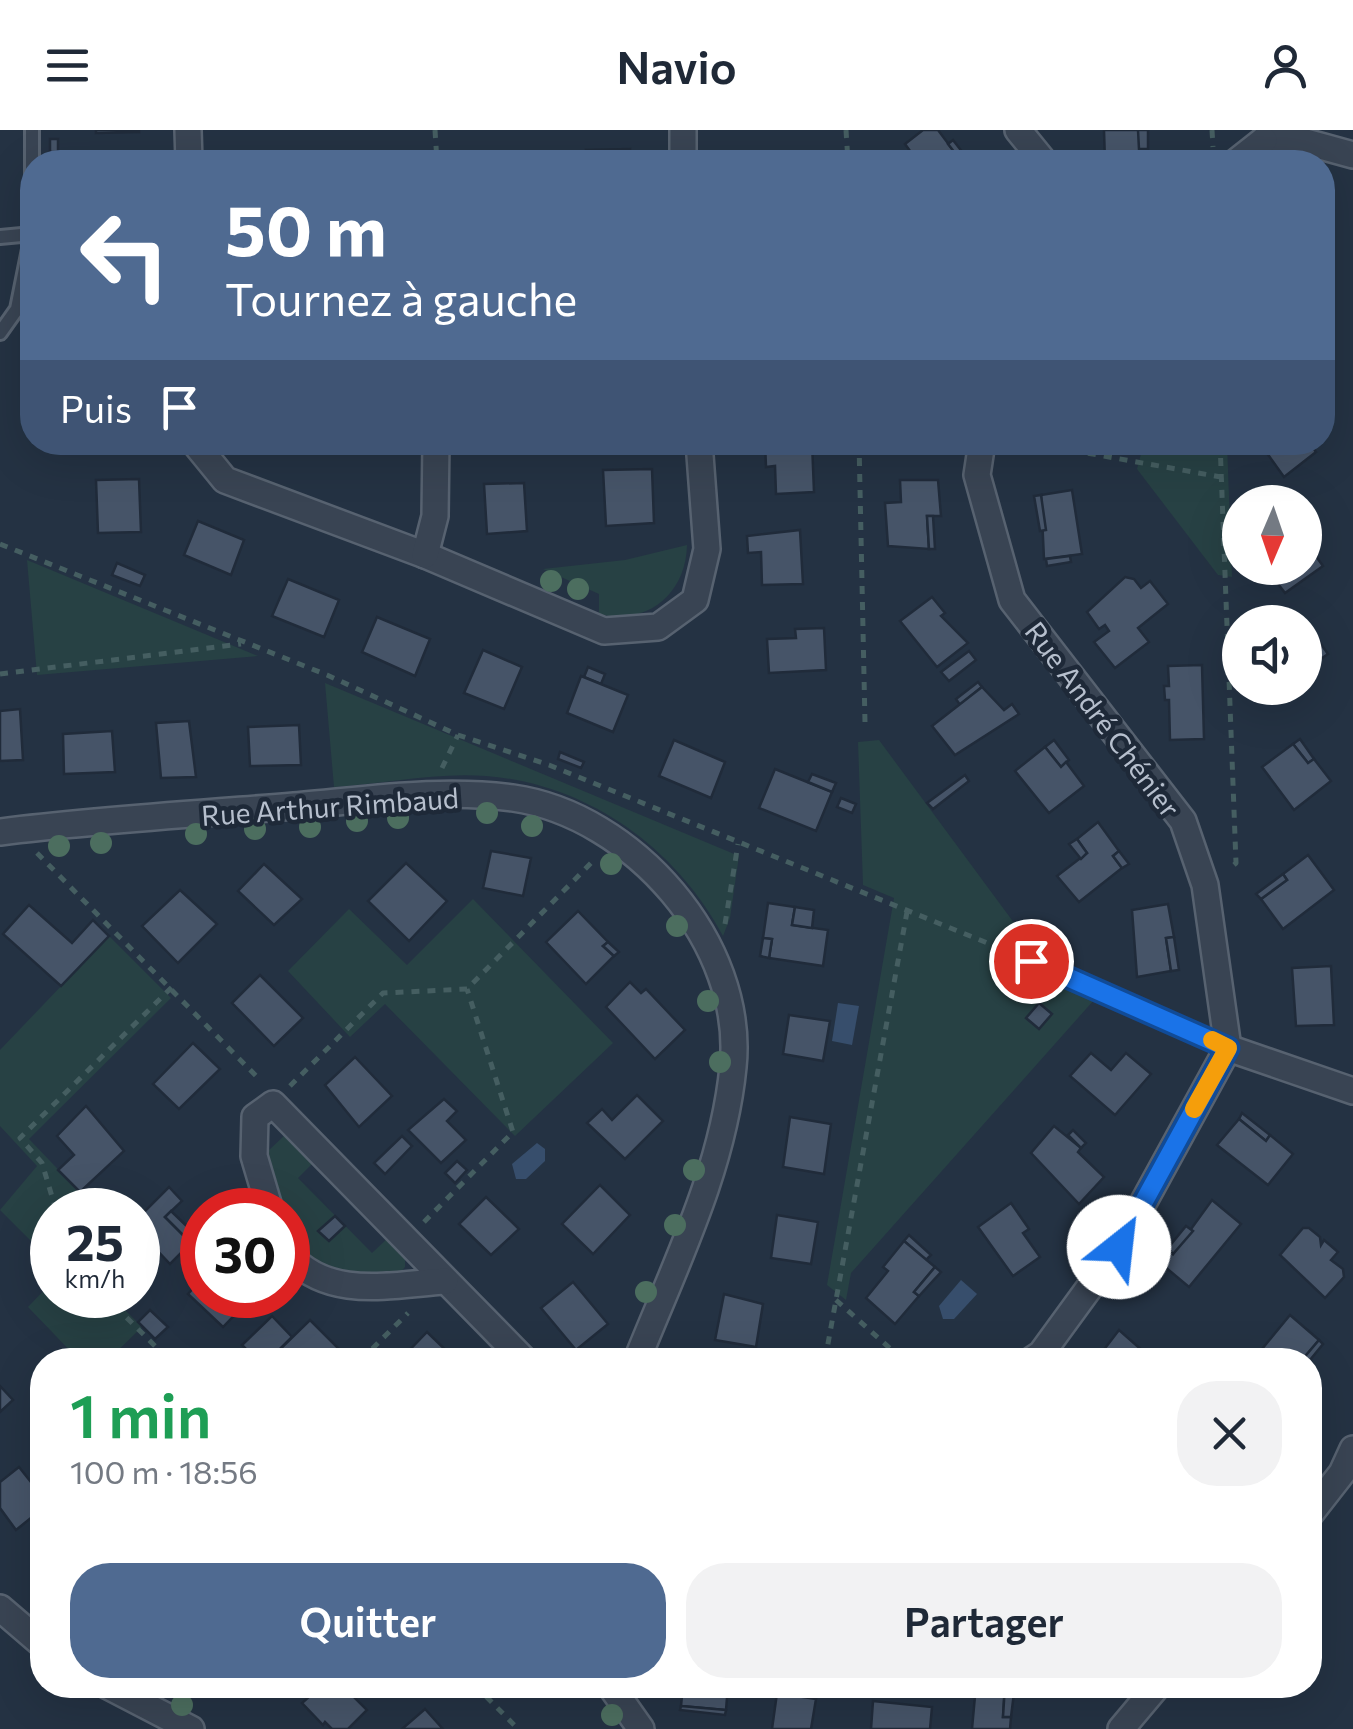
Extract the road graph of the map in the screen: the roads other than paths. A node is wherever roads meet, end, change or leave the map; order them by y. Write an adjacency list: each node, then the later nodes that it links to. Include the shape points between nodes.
1 (1269, 135): 2 (street)
2 (1335, 150)
3 (20, 294): 4 (lane)
4 (0, 334)
5 (205, 455): 9 (street, via 225,480)
6 (436, 455): 9 (street, via 435,516)
7 (700, 455): 9 (street, via 707,549 695,600 658,627 604,631)
8 (980, 455): 12 (street, Rue André Chénier, via 977,475 1012,600 1182,821 1205,885)
9 (425, 555)
10 (0, 832): 18 (street, Rue Arthur Rimbaud, via 429,795 515,798 590,825 642,860 694,916 710,945 734,1062 710,1180)
11 (1031, 961): 12 (lane)
12 (1228, 1048): 13 (street); 19 (street, via 1119,1247)
13 (1353, 1091)
14 (263, 1188): 16 (street, via 254,1156 255,1117 278,1099)
15 (310, 1275): 16 (street, via 355,1289)
16 (445, 1281): 17 (street)
17 (512, 1348)
18 (642, 1348)
19 (1046, 1348)
20 (1353, 1449): 21 (street)
21 (1322, 1499)
22 (0, 1608): 23 (street)
23 (30, 1634)
24 (131, 1698): 28 (street)
25 (620, 1698): 27 (street)
26 (1147, 1698): 29 (street)
27 (638, 1723)
28 (191, 1729)
29 (1121, 1729)

